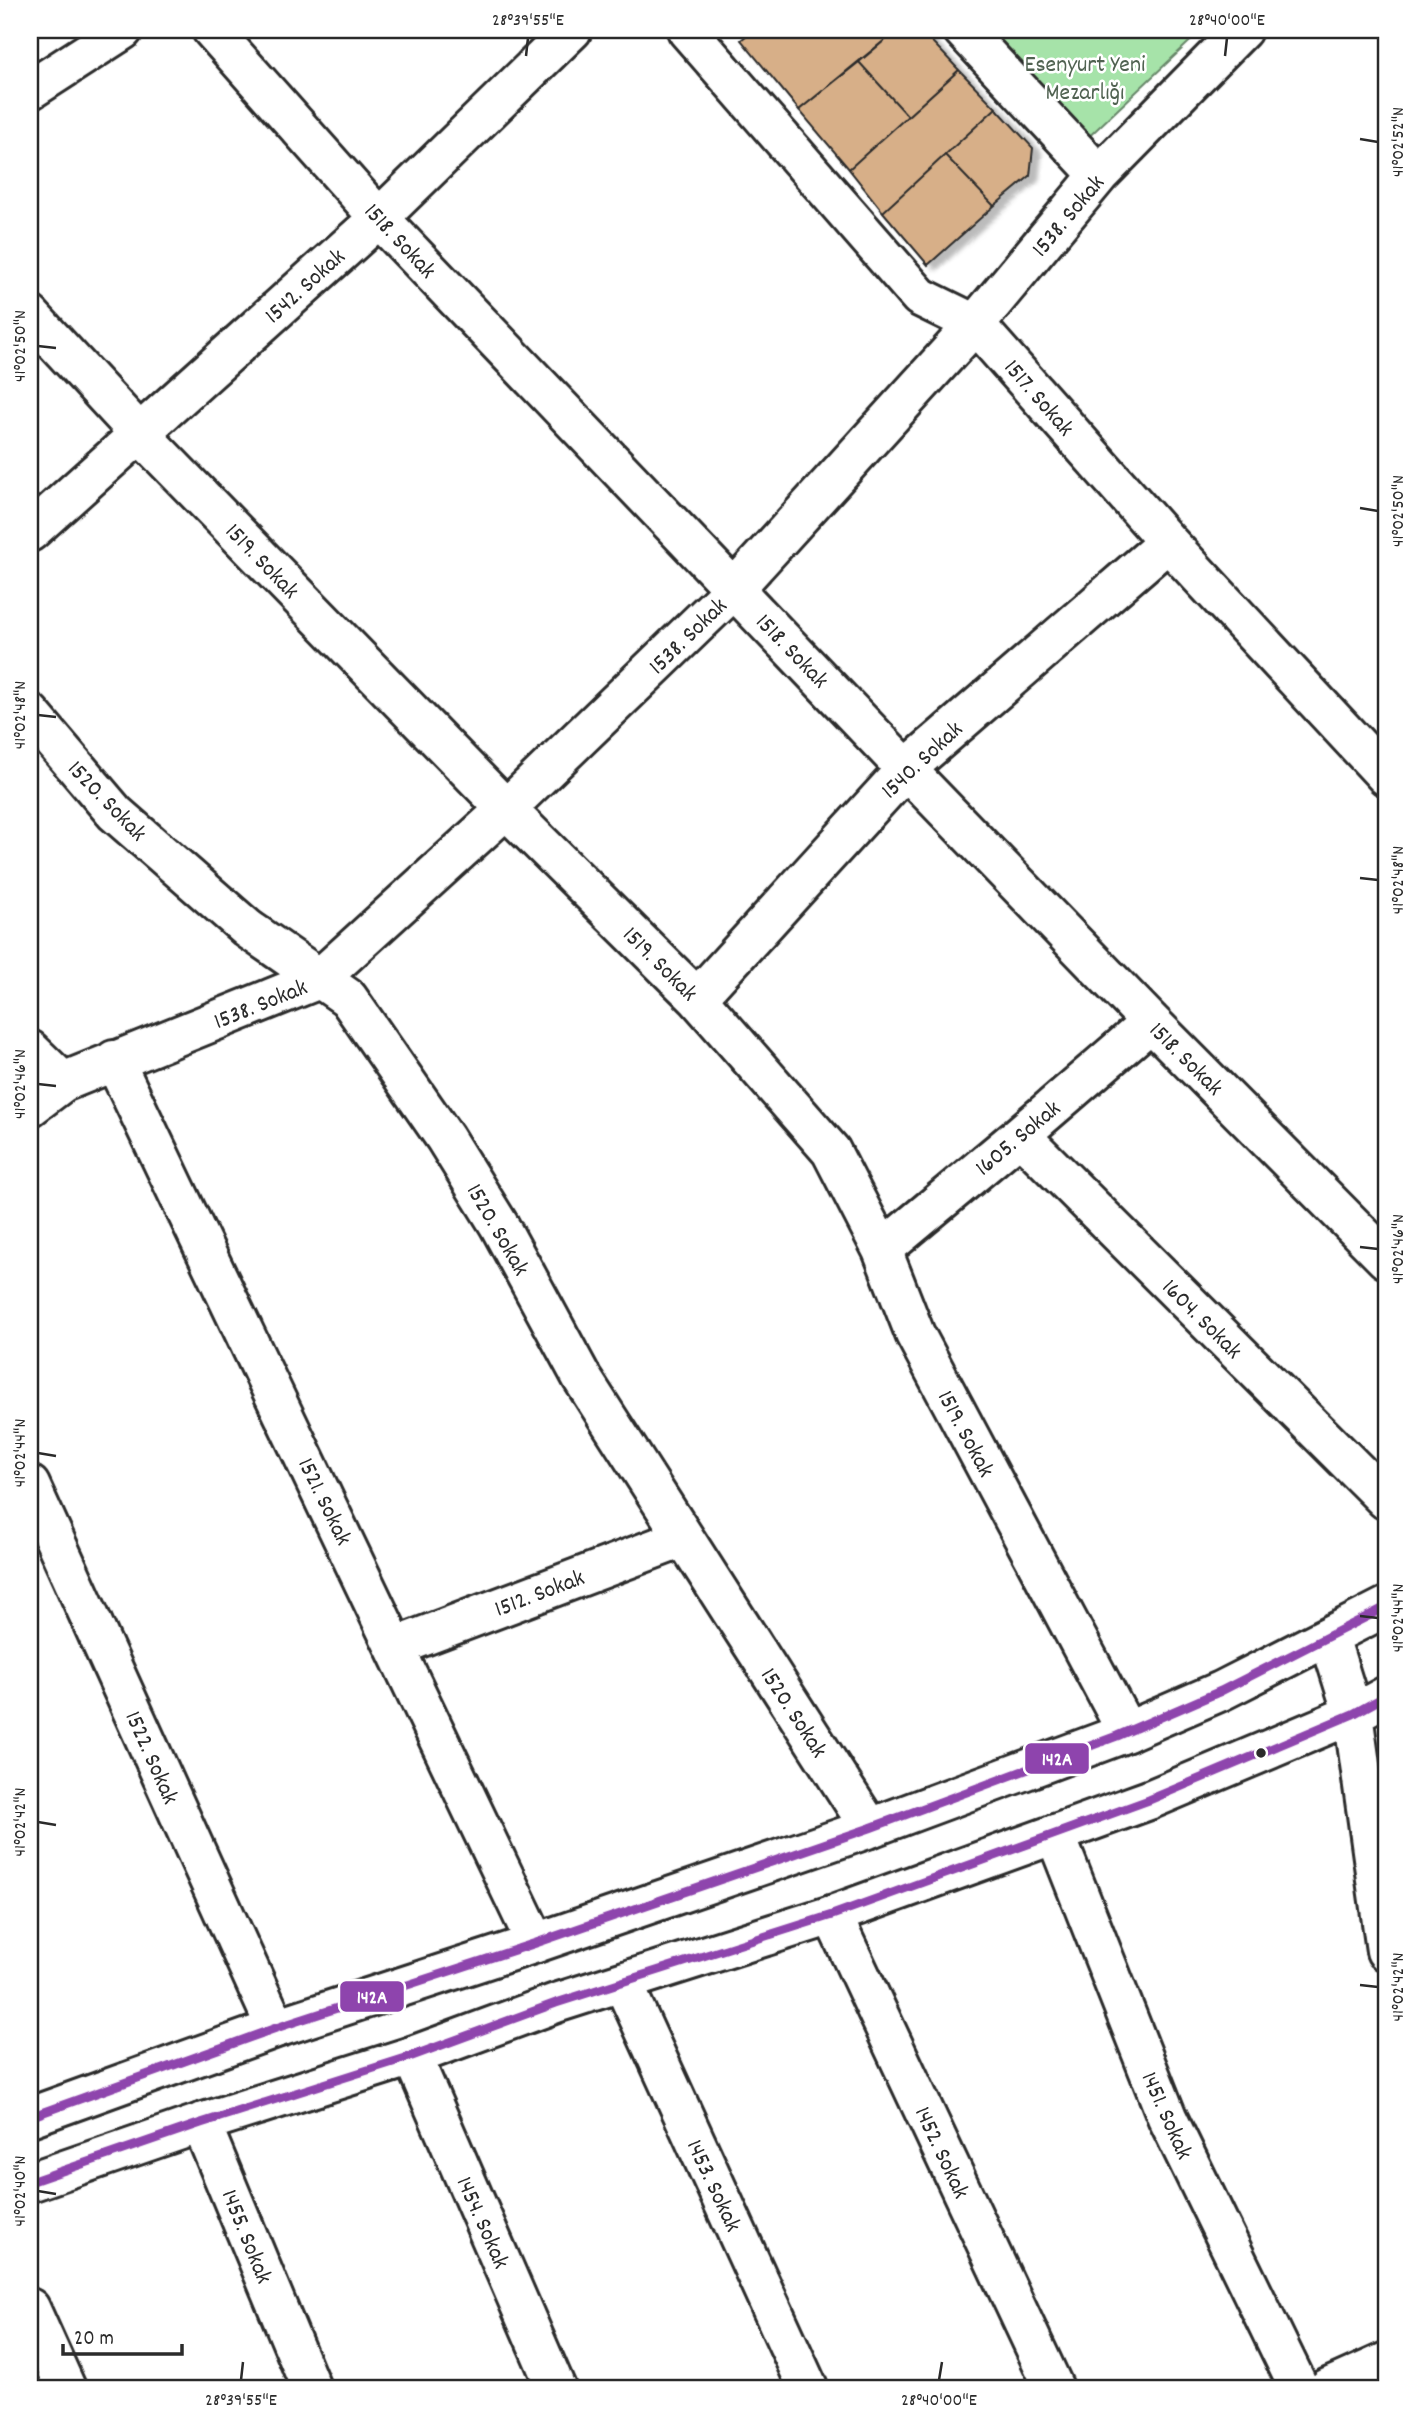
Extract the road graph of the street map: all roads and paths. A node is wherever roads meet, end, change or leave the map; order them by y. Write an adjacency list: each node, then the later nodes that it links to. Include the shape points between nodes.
1 (122, 30): 7 (street)
2 (212, 30): 9 (street, 1518. Sokak)
3 (572, 30): 9 (street, 1542. Sokak)
4 (687, 30): 11 (street, 1517. Sokak, via 920,297)
5 (962, 30): 8 (street)
6 (1242, 30): 8 (street, 1538. Sokak)
7 (30, 90)
8 (1099, 175): 11 (street, 1538. Sokak)
9 (379, 218): 12 (street, 1542. Sokak); 15 (street, 1518. Sokak)
10 (30, 314): 12 (street, 1519. Sokak)
11 (975, 324): 14 (street, 1517. Sokak); 15 (street, 1538. Sokak)
12 (139, 433): 13 (street, 1542. Sokak); 19 (street, 1519. Sokak)
13 (30, 532)
14 (1168, 542): 17 (street, 1540. Sokak); 18 (street, 1517. Sokak)
15 (734, 589): 17 (street, 1518. Sokak); 19 (street, 1538. Sokak)
16 (30, 713): 20 (street, 1520. Sokak, via 115,813 248,929)
17 (905, 769): 21 (street, 1540. Sokak); 22 (street, 1518. Sokak)
18 (1386, 776)
19 (506, 809): 20 (street, 1538. Sokak); 21 (street, 1519. Sokak)
20 (319, 979): 24 (street, 1538. Sokak); 32 (street, 1520. Sokak, via 348,998 445,1138 499,1225 582,1378)
21 (697, 999): 28 (street, 1519. Sokak, via 831,1151)
22 (1151, 1022): 27 (street, 1605. Sokak); 29 (street, 1518. Sokak)
23 (30, 1050): 25 (street)
24 (114, 1060): 25 (street, 1538. Sokak); 35 (street, 1521. Sokak)
25 (63, 1082): 26 (street, 1538. Sokak)
26 (30, 1107)
27 (1020, 1135): 28 (street, 1605. Sokak); 31 (street, 1604. Sokak)
28 (882, 1250): 38 (street, 1519. Sokak, via 915,1334)
29 (1386, 1259)
30 (30, 1485): 45 (street, 1522. Sokak)
31 (1386, 1500)
32 (683, 1538): 35 (street, 1512. Sokak); 39 (street, 1520. Sokak)
33 (1386, 1607): 34 (street)
34 (1329, 1637): 37 (street); 38 (street)
35 (395, 1647): 42 (street, 1521. Sokak)
36 (1386, 1696): 37 (street)
37 (1370, 1716): 40 (street); 43 (street)
38 (1127, 1731): 39 (street)
39 (870, 1828): 42 (street)
40 (1055, 1834): 41 (street); 57 (street, 1451. Sokak, via 1167,2117)
41 (832, 1915): 44 (street); 56 (street, 1452. Sokak)
42 (536, 1943): 45 (street)
43 (1386, 1951)
44 (623, 1983): 46 (street); 55 (street, 1453. Sokak)
45 (276, 2028): 47 (street)
46 (412, 2056): 48 (street); 54 (street, 1454. Sokak)
47 (30, 2117)
48 (201, 2123): 49 (street); 53 (street, 1455. Sokak)
49 (30, 2182)
50 (30, 2308): 52 (street)
51 (1386, 2362): 58 (street)
52 (66, 2388)
53 (311, 2388)
54 (556, 2388)
55 (808, 2388)
56 (1054, 2388)
57 (1299, 2388)
58 (1328, 2388)

